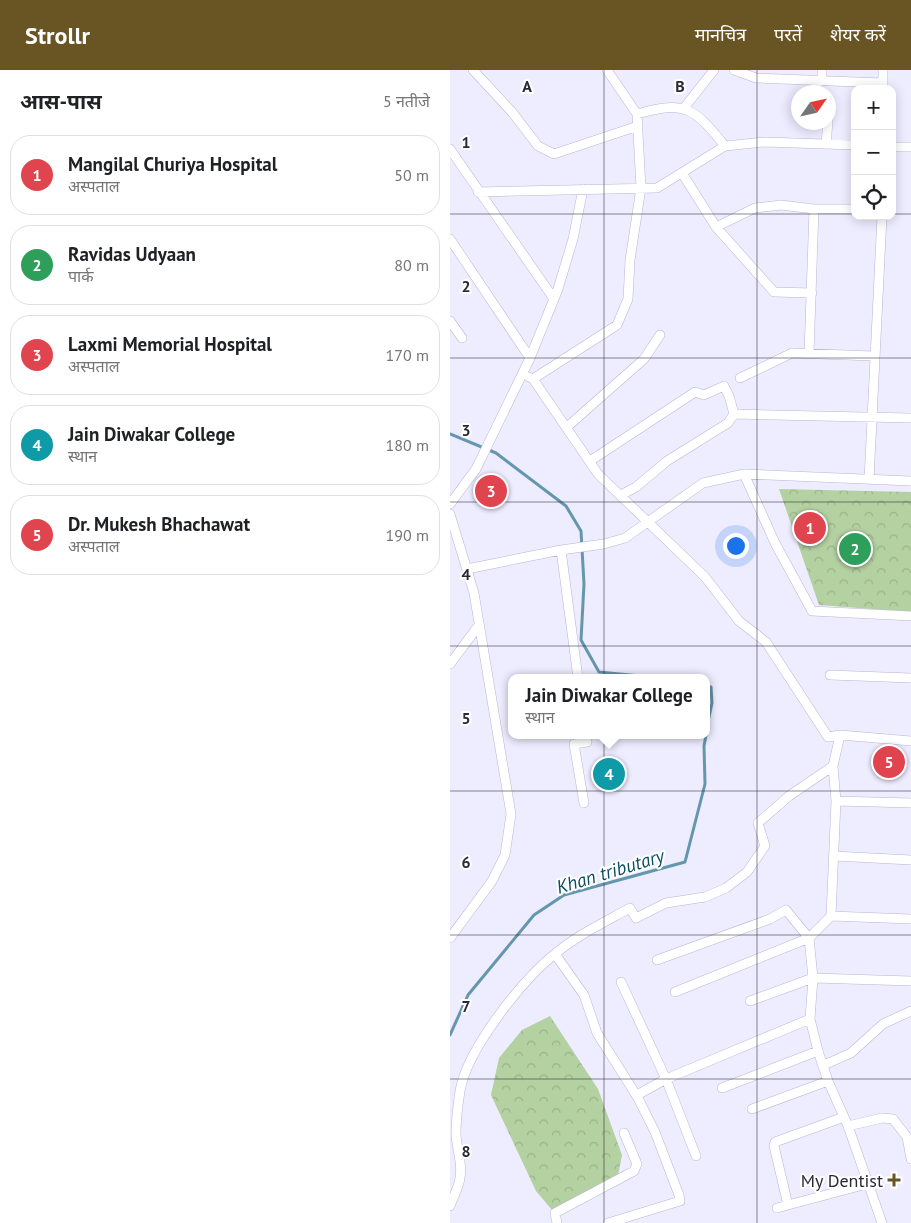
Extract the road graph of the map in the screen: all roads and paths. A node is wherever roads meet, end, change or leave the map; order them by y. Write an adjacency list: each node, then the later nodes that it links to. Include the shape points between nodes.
1 (473, 70): 14 (street, via 538,146 554,154)
2 (607, 70): 13 (street)
3 (714, 70): 12 (street)
4 (734, 70): 7 (street, via 756,78)
5 (822, 70): 8 (street)
6 (883, 70): 11 (street)
7 (775, 75): 8 (street)
8 (819, 81): 9 (street); 10 (street)
9 (818, 85)
10 (870, 85)
11 (883, 85)
12 (684, 108): 13 (street, via 663,107); 18 (street, via 708,125)
13 (637, 114): 14 (street)
14 (638, 126): 23 (street)
15 (827, 130): 16 (street)
16 (826, 144): 17 (street); 18 (street, via 765,142)
17 (851, 145)
18 (725, 146): 22 (street)
19 (896, 147): 20 (street)
20 (911, 147)
21 (450, 149): 25 (street)
22 (682, 173): 23 (street, via 657,188); 29 (street)
23 (641, 188): 24 (street); 41 (street, via 630,260 628,299 617,325)
24 (583, 189): 25 (street); 32 (street, via 573,240)
25 (478, 192): 32 (street)
26 (814, 209): 27 (street); 29 (street, via 781,205 755,208); 31 (street)
27 (851, 209)
28 (882, 220): 37 (street)
29 (716, 227): 31 (street, via 774,292)
30 (450, 239): 38 (street)
31 (812, 293): 36 (street)
32 (554, 299): 38 (street)
33 (450, 321): 35 (street)
34 (660, 335): 45 (street, via 644,359)
35 (462, 338)
36 (809, 354): 37 (street); 40 (street, via 792,353)
37 (873, 356): 43 (street)
38 (530, 358): 39 (street)
39 (521, 374): 41 (street); 51 (street, via 476,469)
40 (740, 378)
41 (533, 379): 45 (street)
42 (734, 414): 43 (street); 46 (street, via 724,386 704,395 695,392); 50 (street, via 728,423)
43 (871, 418): 44 (street); 48 (street)
44 (911, 418)
45 (567, 427): 46 (street)
46 (590, 461): 50 (street, via 598,474)
47 (744, 474): 48 (street); 53 (street, via 704,483); 57 (street, via 774,543 812,611)
48 (869, 480): 49 (street)
49 (911, 482)
50 (621, 494): 53 (street)
51 (450, 504)
52 (450, 514): 54 (street)
53 (649, 522): 55 (street, via 625,538); 63 (street, via 705,577 739,621 766,642 828,737)
54 (452, 530): 56 (street)
55 (565, 550): 56 (street); 60 (street)
56 (466, 569): 58 (street)
57 (911, 616)
58 (479, 625): 59 (street); 74 (street, via 511,814 505,855 492,882)
59 (450, 664)
60 (578, 674)
61 (830, 675): 62 (street)
62 (911, 678)
63 (840, 736): 65 (street); 66 (street)
64 (587, 739): 68 (street, via 587,742 574,744)
65 (911, 741)
66 (833, 766): 67 (street); 76 (street, via 789,796 758,823 765,846 747,872 726,888 705,897 666,903 636,918 630,908)
67 (836, 801): 69 (street); 70 (street)
68 (584, 803)
69 (911, 803)
70 (834, 856): 71 (street); 72 (street)
71 (911, 860)
72 (831, 916): 73 (street); 75 (street)
73 (911, 919)
74 (450, 938)
75 (810, 938): 77 (street, via 786,910 770,919); 78 (street); 81 (street)
76 (555, 954): 90 (street, via 584,995 597,1033); 99 (street, via 498,1017 472,1058 460,1090 456,1134 461,1162 460,1179)
77 (657, 960)
78 (813, 978): 79 (street); 82 (street); 84 (street)
79 (911, 980)
80 (621, 982): 87 (street)
81 (674, 992)
82 (750, 1001)
83 (911, 1011): 86 (street, via 883,1024 851,1053)
84 (810, 1019): 85 (street); 87 (street)
85 (818, 1051): 86 (street); 89 (street)
86 (824, 1065): 88 (street)
87 (666, 1079): 90 (street); 95 (street)
88 (828, 1081): 91 (street); 92 (street)
89 (722, 1088)
90 (637, 1095): 102 (street, via 655,1132 680,1201)
91 (752, 1109)
92 (844, 1117): 93 (street); 98 (street, via 775,1142)
93 (848, 1126): 96 (street, via 882,1118 894,1119 907,1138); 97 (street)
94 (624, 1132): 101 (street, via 637,1164 634,1171 555,1213)
95 (696, 1156)
96 (911, 1159)
97 (867, 1184): 98 (street); 103 (street)
98 (788, 1205): 100 (street)
99 (450, 1206)
100 (777, 1208)
101 (557, 1223)
102 (608, 1223)
103 (882, 1223)

